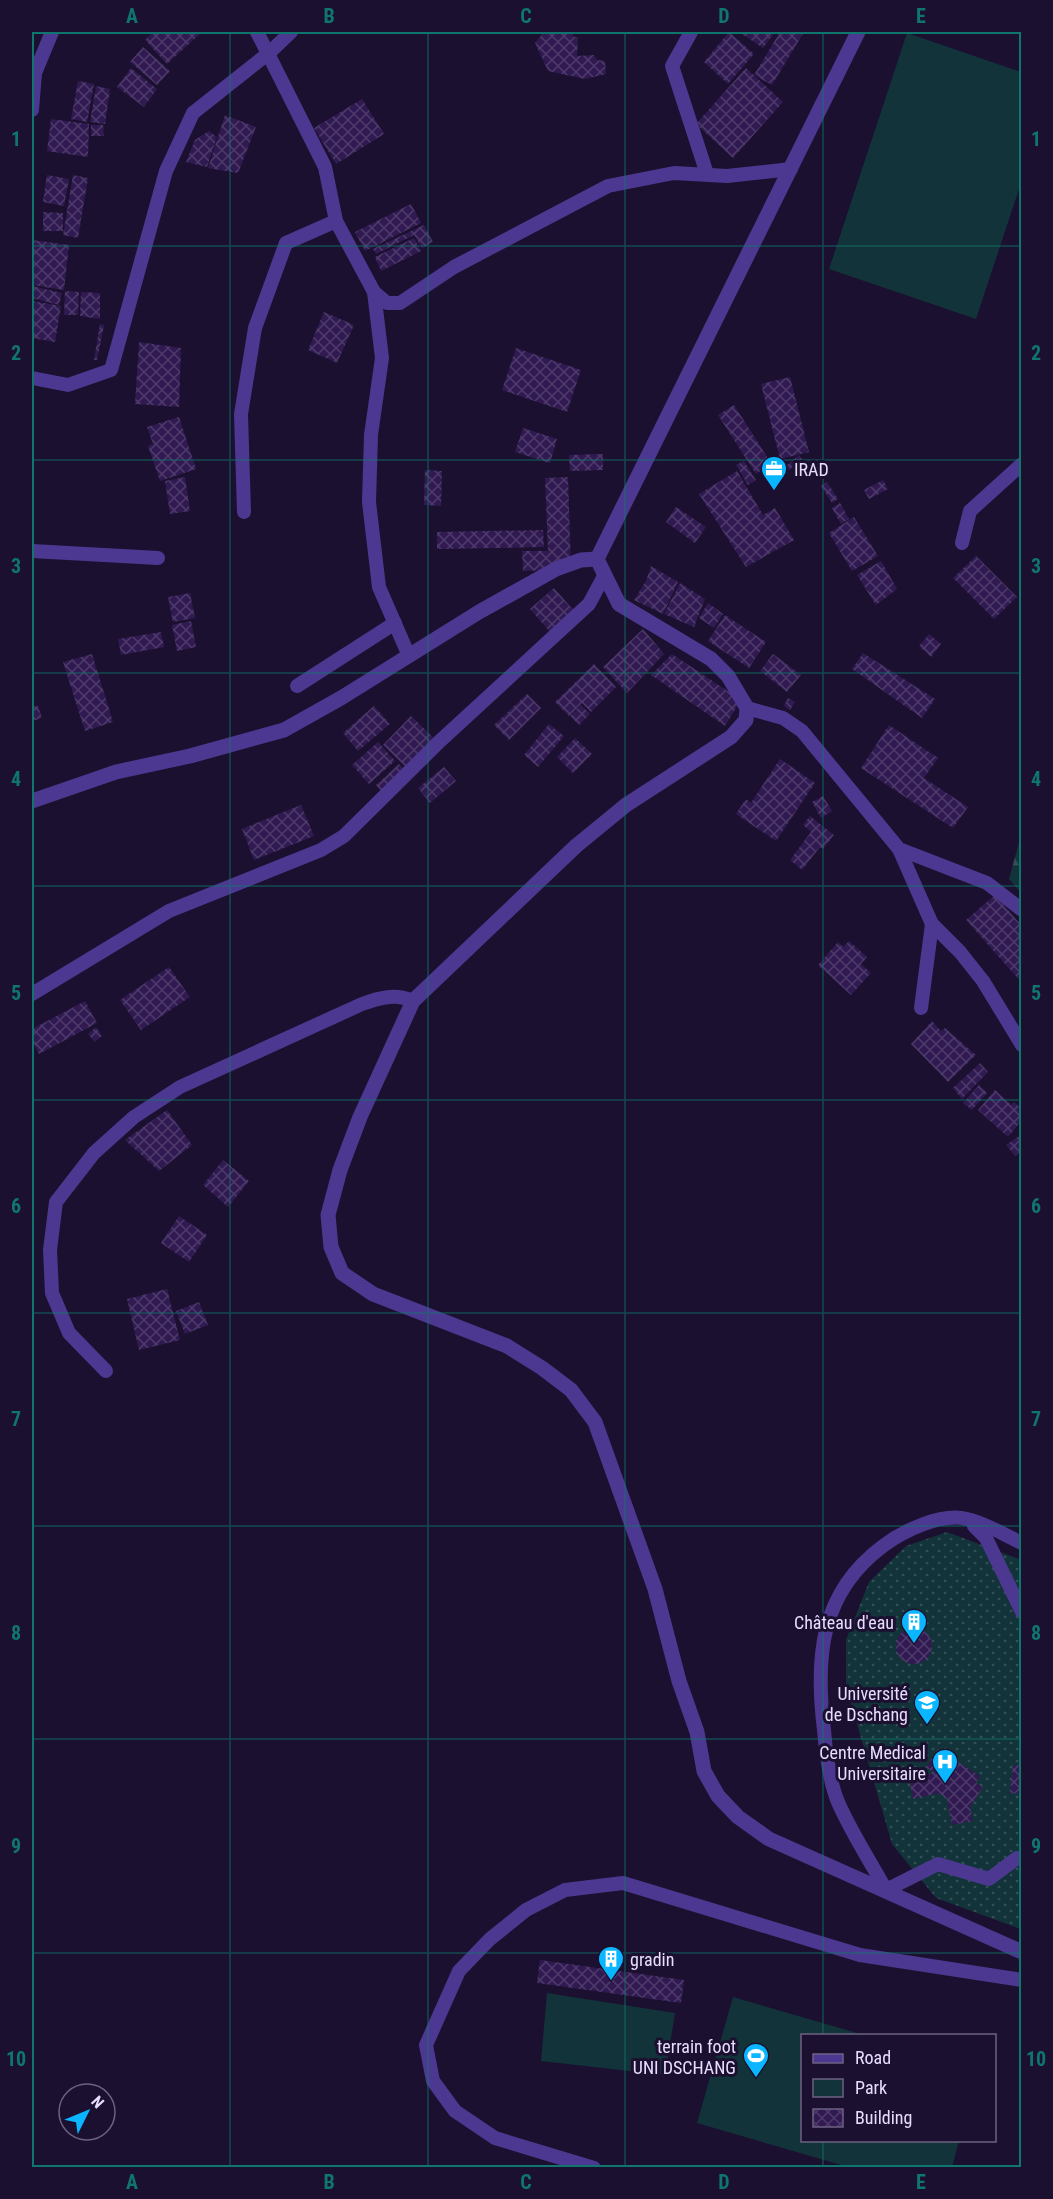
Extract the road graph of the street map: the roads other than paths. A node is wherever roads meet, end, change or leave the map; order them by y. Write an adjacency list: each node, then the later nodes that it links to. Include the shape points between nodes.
1 (52, 32): 7 (street, via 35,72)
2 (257, 32): 6 (street)
3 (291, 32): 6 (street)
4 (691, 32): 9 (street, via 672,66)
5 (858, 32): 8 (street)
6 (270, 52): 10 (street, via 325,167); 12 (street, via 193,113 166,171 111,370 68,385)
7 (32, 110)
8 (791, 169): 9 (street, via 727,176); 18 (street)
9 (707, 174): 11 (street, via 674,173 608,186 454,267 400,303 387,303)
10 (336, 221): 11 (street); 14 (street, via 286,243 255,328 241,414)
11 (374, 291): 20 (street, via 382,358 371,435 369,502 379,587)
12 (32, 378)
13 (1022, 464): 15 (street, via 970,511)
14 (244, 512)
15 (962, 543)
16 (32, 551): 17 (street)
17 (158, 558)
18 (597, 559): 19 (street); 21 (street, via 556,569)
19 (604, 576): 23 (street, via 619,604 711,659 728,676); 28 (street, via 589,604 344,836 321,850 169,911)
20 (394, 623): 21 (street); 22 (street)
21 (409, 656): 24 (street, via 284,730 116,772)
22 (297, 686)
23 (747, 708): 25 (street, via 783,718 802,731); 29 (street, via 746,720 731,737 626,805 576,846)
24 (32, 801)
25 (899, 849): 26 (street, via 987,883); 27 (street)
26 (1022, 910)
27 (932, 924): 30 (street); 31 (street, via 983,981)
28 (32, 994)
29 (413, 1001): 32 (street, via 383,996 180,1087 134,1117 94,1153 56,1202 50,1250 52,1293 69,1333); 37 (street, via 339,1170 328,1215 331,1247 342,1273 373,1294 507,1346 571,1390 595,1422 611,1466 655,1589 697,1732 704,1771 718,1796 738,1817 769,1839)
30 (921, 1008)
31 (1022, 1045)
32 (106, 1371)
33 (966, 1518): 34 (street); 35 (street, via 987,1538); 37 (street, via 926,1522 896,1536 862,1562 834,1604 820,1651 819,1694 837,1800)
34 (1022, 1543)
35 (1022, 1612)
36 (1017, 1858): 37 (street, via 989,1879 938,1864)
37 (886, 1890): 38 (street)
38 (1022, 1952)
39 (1022, 1980): 40 (street, via 860,1955 623,1883 565,1890 526,1910 459,1971 426,2045 433,2081 455,2111 495,2138)
40 (594, 2168)

